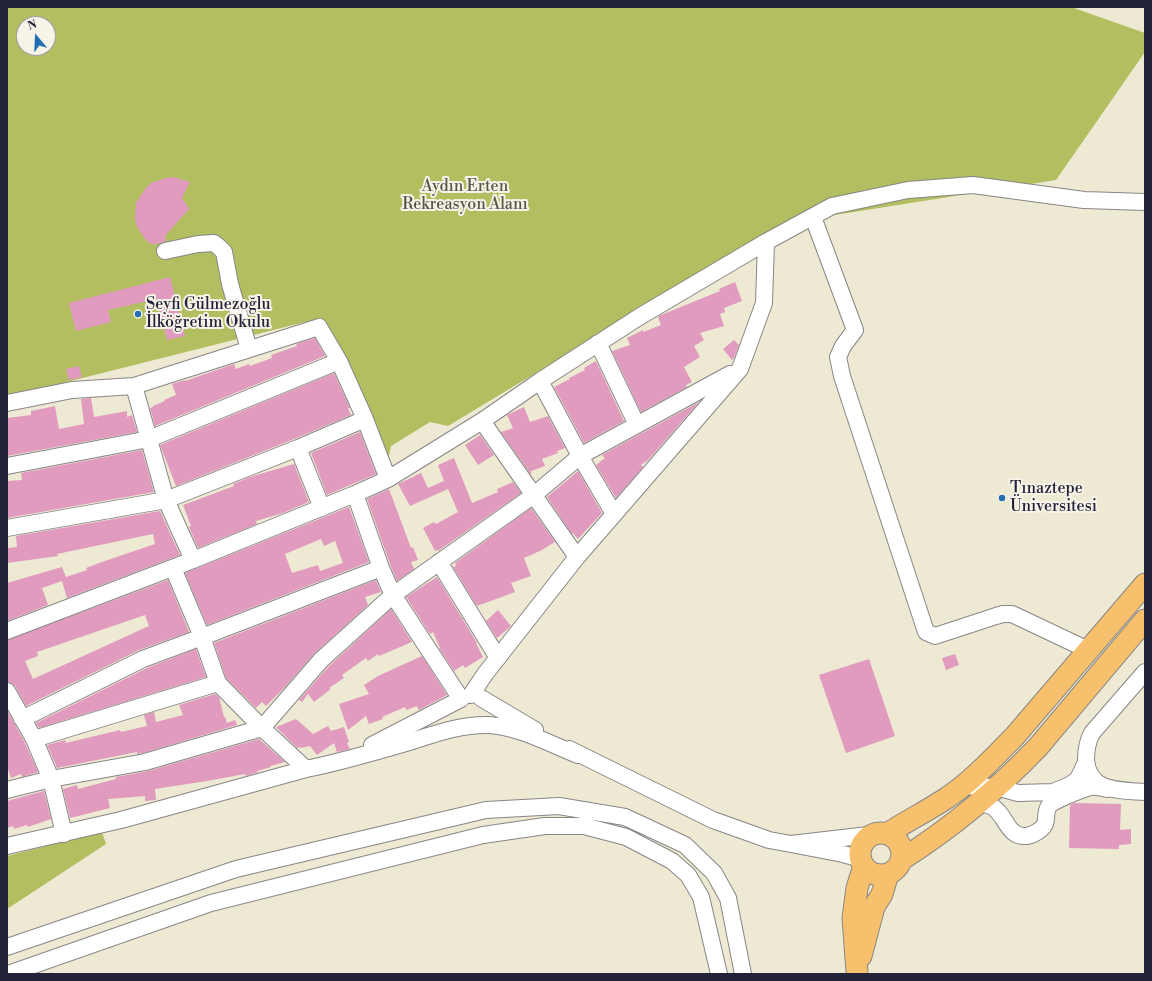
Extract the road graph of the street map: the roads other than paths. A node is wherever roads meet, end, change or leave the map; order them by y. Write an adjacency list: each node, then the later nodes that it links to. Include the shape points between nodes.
1 (1145, 202): 2 (street, via 1084,200 973,185 908,190 832,206)
2 (813, 216): 3 (street); 36 (street, via 855,330 838,357 842,376 926,632 935,636 996,616 1012,614)
3 (766, 242): 5 (street); 8 (street, via 764,303)
4 (165, 251): 6 (street, via 214,243 224,252 230,284)
5 (598, 343): 9 (street); 14 (street)
6 (249, 349): 7 (street, via 319,327); 10 (street)
7 (338, 361): 12 (street); 15 (street)
8 (740, 369): 14 (street); 24 (street)
9 (540, 381): 13 (street); 17 (street)
10 (134, 386): 11 (street, via 72,390); 15 (street)
11 (7, 403)
12 (366, 419): 16 (street); 19 (street)
13 (482, 421): 19 (street); 21 (street)
14 (637, 425): 17 (street)
15 (149, 439): 18 (street); 22 (street)
16 (298, 448): 22 (street); 23 (street)
17 (580, 456): 21 (street); 24 (street)
18 (7, 466)
19 (388, 480): 20 (street)
20 (355, 494): 23 (street); 30 (street)
21 (534, 495): 26 (street); 28 (street)
22 (166, 500): 25 (street); 27 (street)
23 (322, 508): 27 (street)
24 (614, 514): 26 (street)
25 (7, 528)
26 (577, 556): 37 (street)
27 (193, 560): 29 (street)
28 (439, 562): 32 (street); 37 (street)
29 (173, 568): 34 (street); 35 (street)
30 (381, 568): 32 (street); 35 (street)
31 (1143, 591): 36 (main road)
32 (393, 595): 41 (street); 44 (street, via 321,660)
33 (1145, 620): 52 (main road, via 1038,747)
34 (7, 631)
35 (202, 637): 39 (street); 42 (street, via 143,659)
36 (1088, 650): 51 (main road, via 1014,737)
37 (498, 658): 41 (street)
38 (1145, 672): 47 (street, via 1088,739)
39 (218, 683): 44 (street); 45 (street)
40 (7, 691): 42 (street)
41 (471, 697): 43 (street, via 486,707 487,712 482,721); 43 (street, via 457,707 458,716 464,723); 46 (street); 48 (street)
42 (22, 719): 45 (street)
43 (473, 725): 46 (street, via 516,730); 48 (street, via 449,729)
44 (262, 728): 49 (street); 50 (street, via 145,762)
45 (34, 739): 50 (street)
46 (578, 755): 61 (street, via 713,820 769,840)
47 (1086, 762): 53 (street, via 1092,778); 56 (street, via 1078,779 1070,785 1053,792)
48 (337, 763): 49 (street)
49 (306, 769): 59 (street)
50 (51, 779): 54 (street); 59 (street)
51 (962, 786): 52 (street); 60 (main road, via 926,811)
52 (996, 787): 56 (street); 57 (main road)
53 (1107, 789): 55 (street); 58 (street, via 1088,788 1058,800 1049,806)
54 (7, 790)
55 (1145, 792)
56 (1030, 794): 58 (street, via 1040,798)
57 (976, 804): 58 (street, via 985,804 998,811 1013,834 1019,835 1027,836 1040,830 1045,824); 64 (main road)
58 (1046, 813)
59 (64, 834): 62 (street)
60 (882, 834): 61 (street); 63 (main road, via 866,840 860,853); 64 (main road, via 898,841 901,847 902,854)
61 (791, 844): 63 (street, via 843,854)
62 (7, 846)
63 (862, 863): 64 (main road, via 869,871 882,875); 66 (main road, via 853,918)
64 (895, 867): 66 (main road, via 874,907)
65 (7, 946): 69 (street, via 236,870 486,810 559,806 625,817 685,845 714,873 728,898)
66 (857, 973)
67 (8, 974): 68 (street, via 210,902 483,835 545,826 584,826 626,837 672,861 688,875 701,897)
68 (719, 974)
69 (743, 974)

